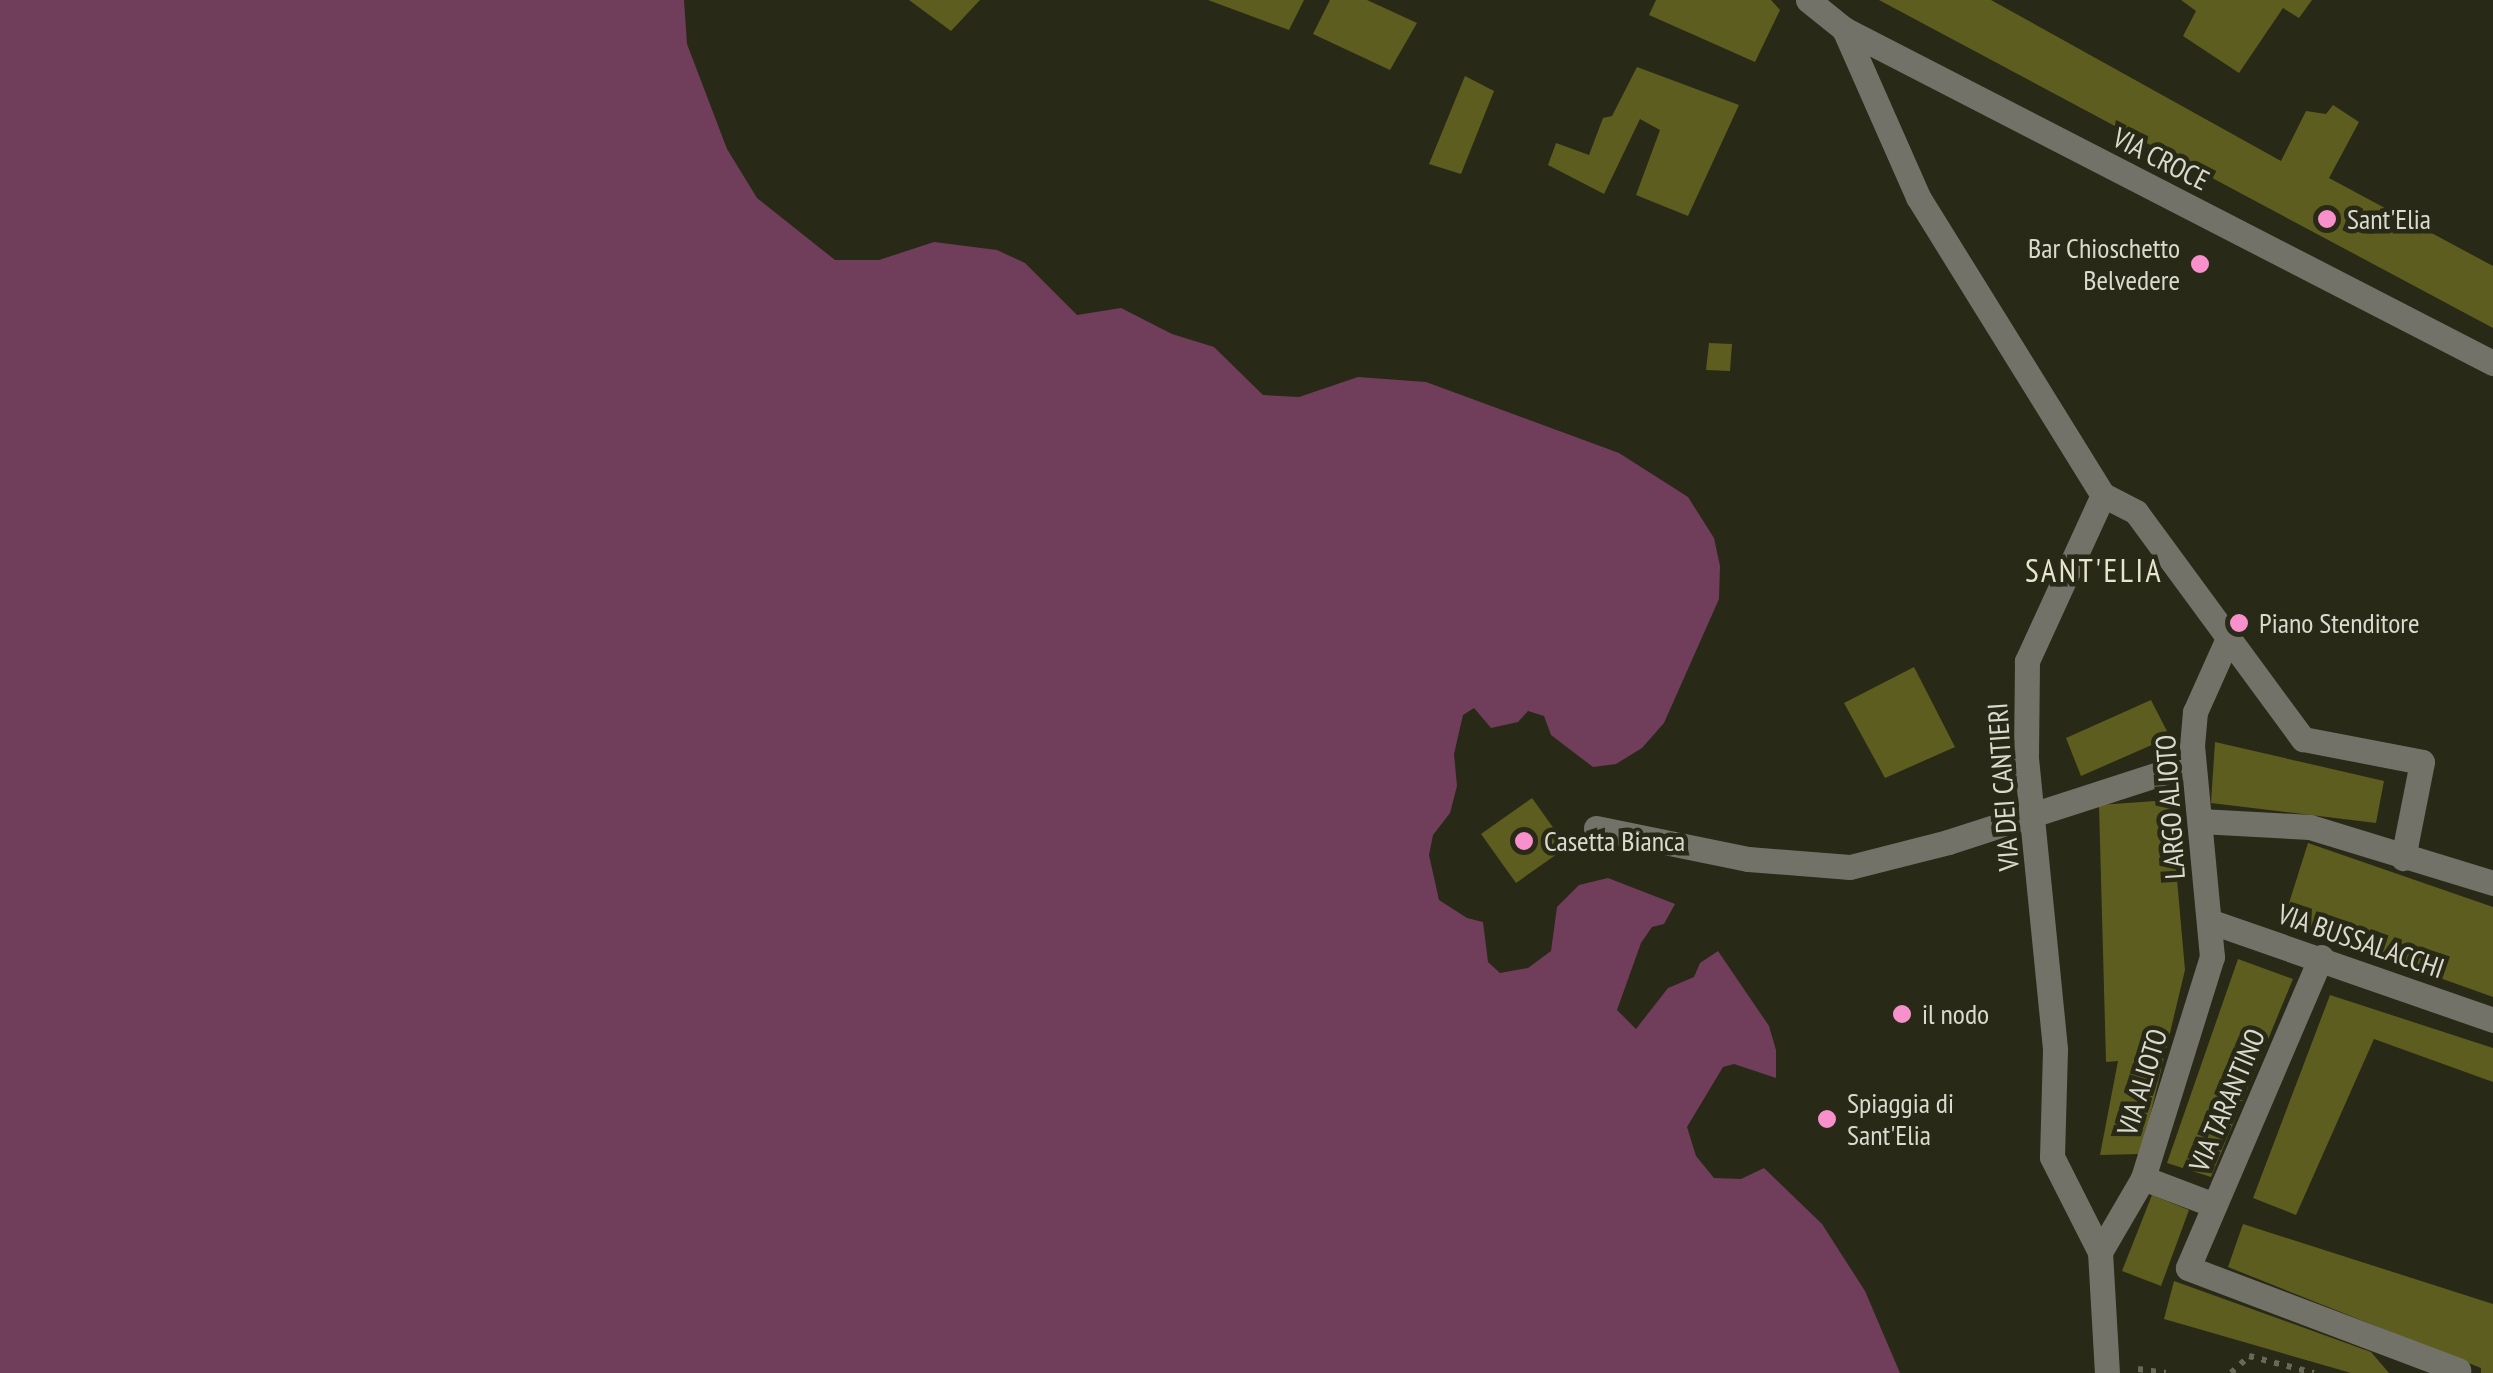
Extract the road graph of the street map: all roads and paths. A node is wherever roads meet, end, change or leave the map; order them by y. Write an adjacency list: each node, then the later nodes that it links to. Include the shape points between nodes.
1 (1820, 5): 2 (street, VIA CROCE)
2 (1844, 29): 3 (street, VIA CROCE); 4 (street, via 1918,197)
3 (2493, 363)
4 (2103, 495): 5 (street, via 2136,512); 7 (street, VIA DEI CANTIERI, via 2027,661)
5 (2230, 636): 6 (street, LARGO ALIOTO, via 2195,712); 10 (street, via 2303,739 2422,762)
6 (2192, 763): 7 (street); 8 (street, LARGO ALIOTO)
7 (2033, 815): 9 (street, via 1850,867 1748,859); 17 (street, VIA DEI CANTIERI, via 2055,1050 2052,1157)
8 (2200, 820): 10 (street, via 2310,827); 12 (street, LARGO ALIOTO)
9 (1596, 828)
10 (2403, 858): 11 (street)
11 (2493, 882)
12 (2208, 921): 13 (street, VIA BUSSALACCHI); 15 (street, VIA ALIOTO, via 2212,957)
13 (2322, 956): 14 (street, VIA BUSSALACCHI); 16 (street, VIA TARANTINO)
14 (2493, 1020)
15 (2143, 1178): 16 (street); 17 (street, VIA ALIOTO)
16 (2214, 1205): 18 (street, VIA TARANTINO, via 2188,1268)
17 (2100, 1252): 19 (street, VIA DEI CANTIERI)
18 (2458, 1370)
19 (2107, 1373)
20 (2231, 1373): 21 (path, via 2248,1356)
21 (2314, 1373)

